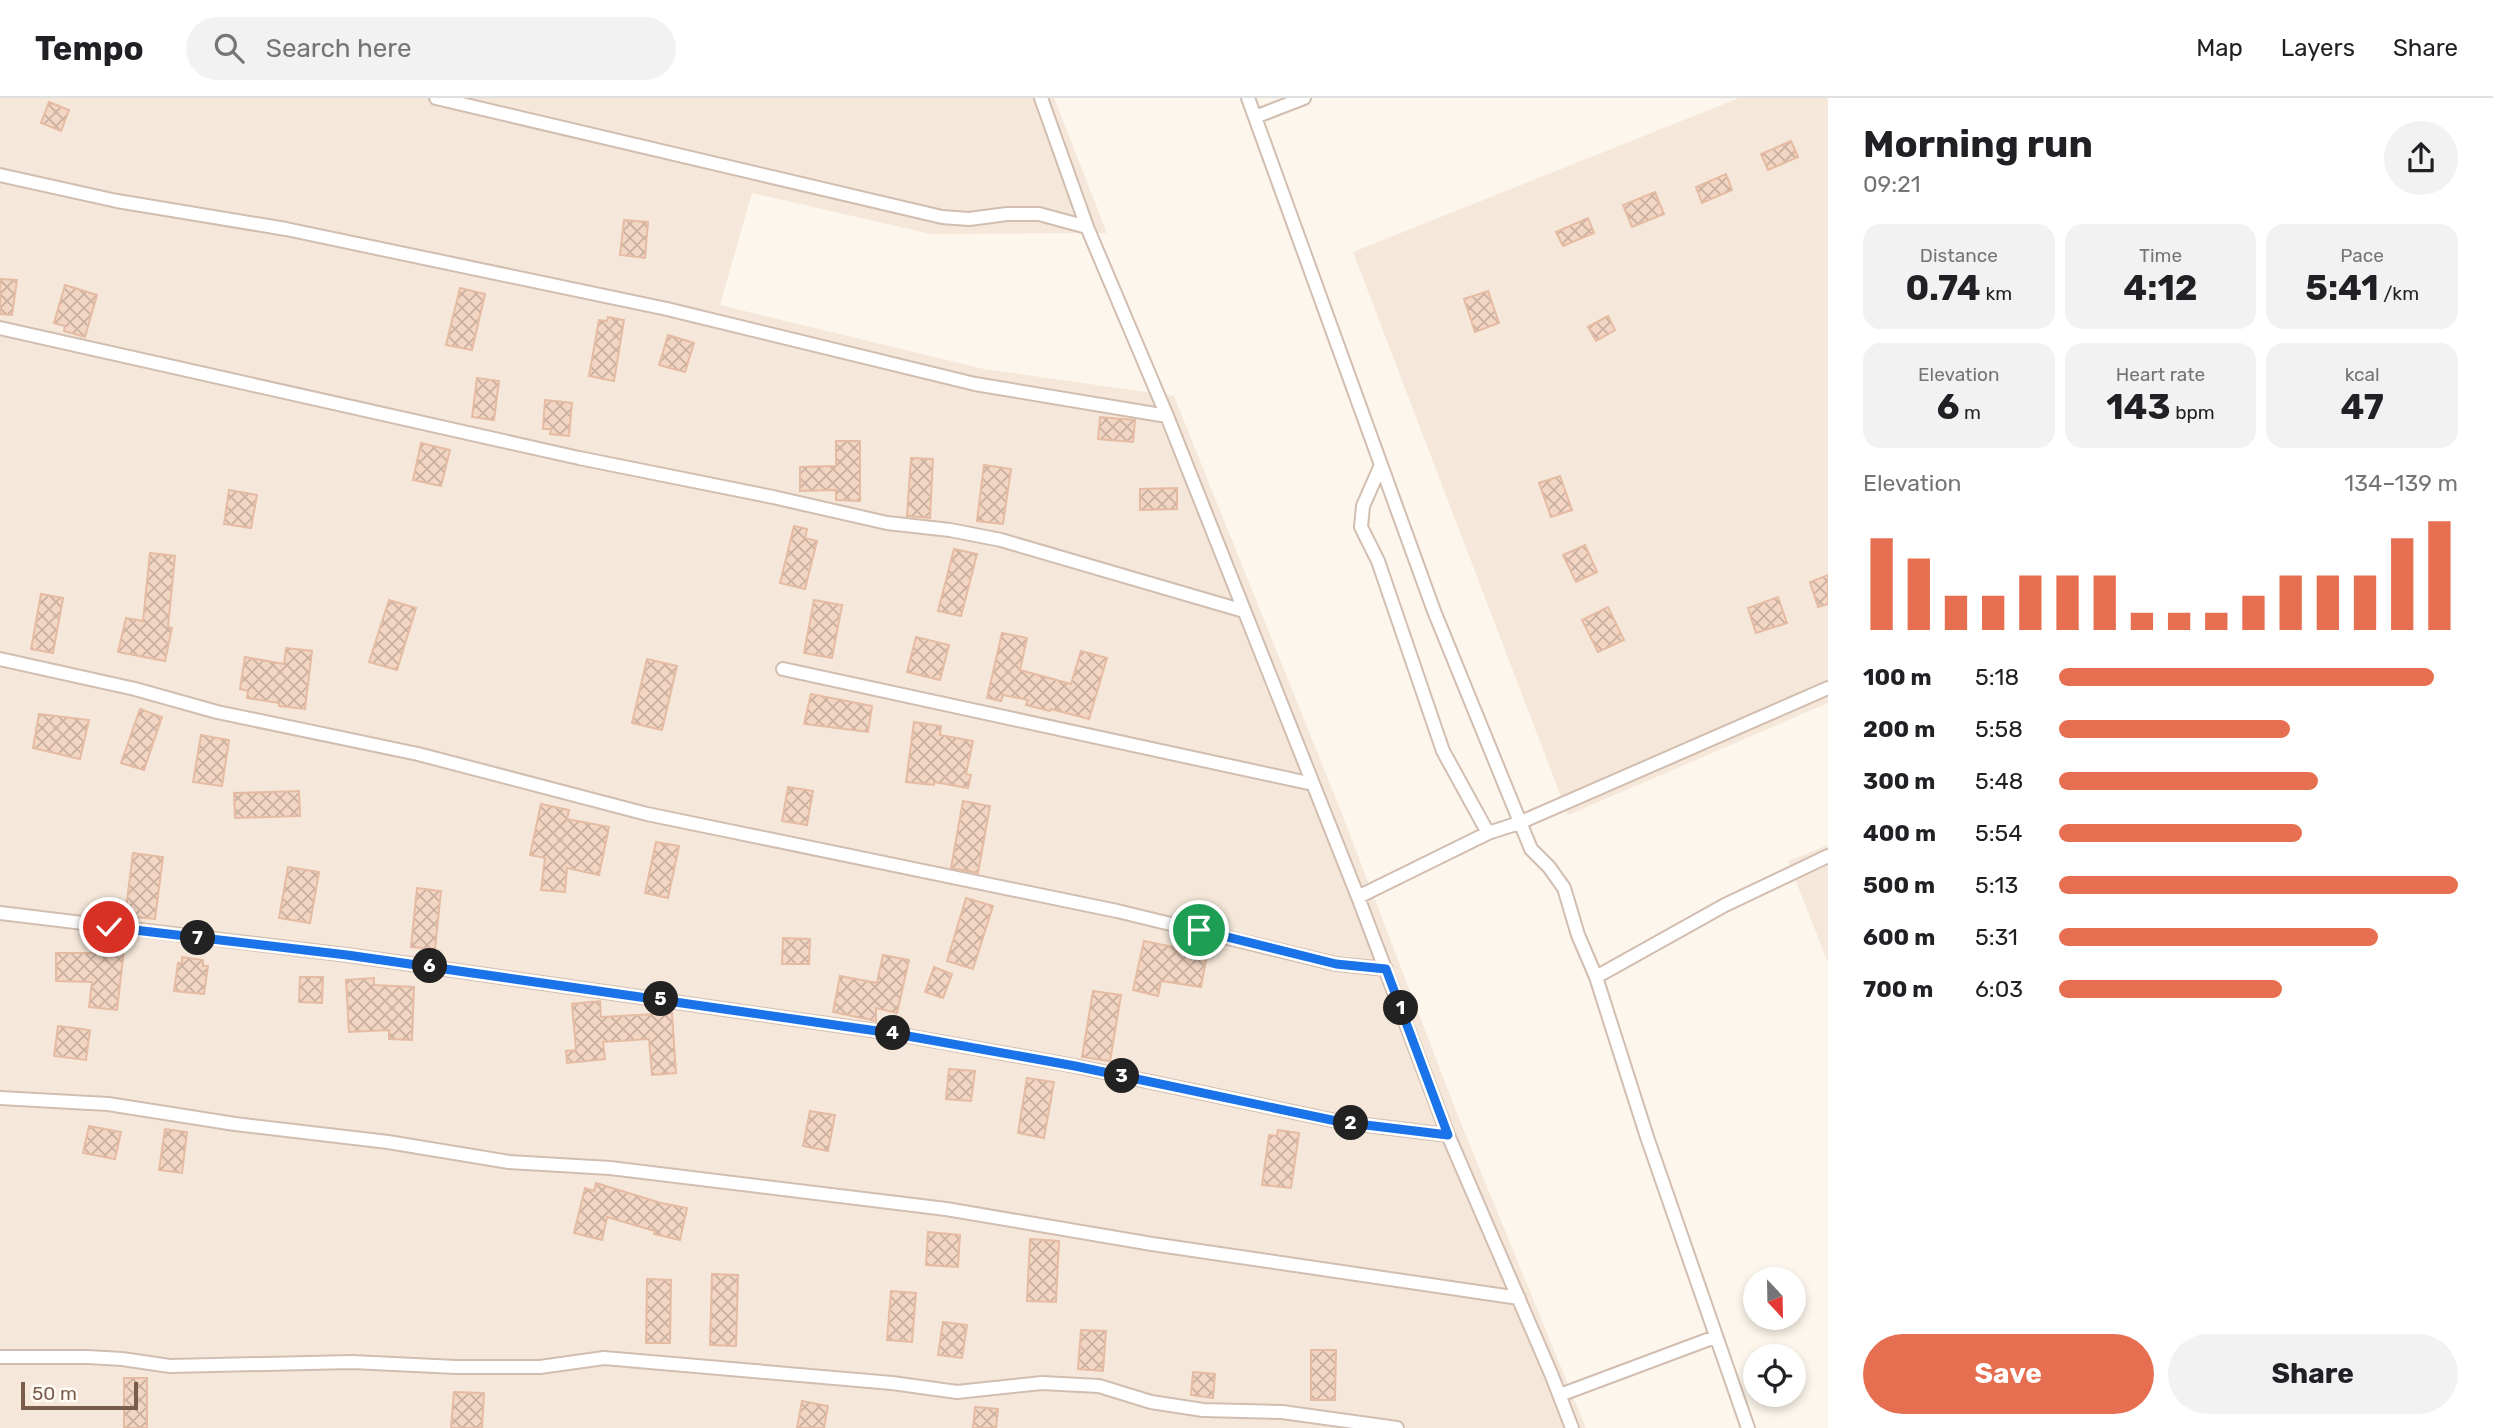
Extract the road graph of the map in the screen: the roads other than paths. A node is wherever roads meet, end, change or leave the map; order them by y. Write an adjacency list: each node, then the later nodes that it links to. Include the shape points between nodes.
1 (436, 98): 7 (street, via 942,217 1039,214)
2 (1041, 98): 7 (street)
3 (1248, 98): 5 (street)
4 (1304, 98): 5 (street)
5 (1255, 117): 10 (street)
6 (0, 175): 9 (street, via 667,309 975,384)
7 (1087, 227): 9 (street)
8 (0, 328): 11 (street, via 579,458 887,523 1001,540)
9 (1167, 416): 11 (street)
10 (1381, 465): 16 (street); 17 (street, via 1363,506 1361,527 1378,561 1443,751)
11 (1244, 611): 15 (street)
12 (0, 659): 21 (street, via 217,712 418,754 647,814 1117,911 1336,964)
13 (783, 669): 15 (street)
14 (1828, 688): 16 (street)
15 (1313, 784): 19 (street)
16 (1518, 823): 17 (street); 22 (street, via 1531,849 1564,888)
17 (1488, 834): 19 (street)
18 (1828, 856): 22 (street, via 1725,905)
19 (1358, 897): 21 (street)
20 (0, 913): 24 (street, via 347,955 891,1033 1341,1122)
21 (1386, 969): 24 (street)
22 (1596, 977): 26 (street)
23 (0, 1098): 25 (street, via 108,1104 509,1162 610,1168 946,1209)
24 (1448, 1135): 25 (street)
25 (1519, 1298): 28 (street)
26 (1715, 1337): 28 (street); 31 (street)
27 (0, 1357): 29 (street, via 88,1357 170,1366 352,1362 456,1367 540,1367 604,1358 957,1392 1042,1383 1100,1386 1151,1402 1203,1410 1282,1412)
28 (1560, 1395): 30 (street)
29 (1397, 1428)
30 (1572, 1428)
31 (1748, 1428)

